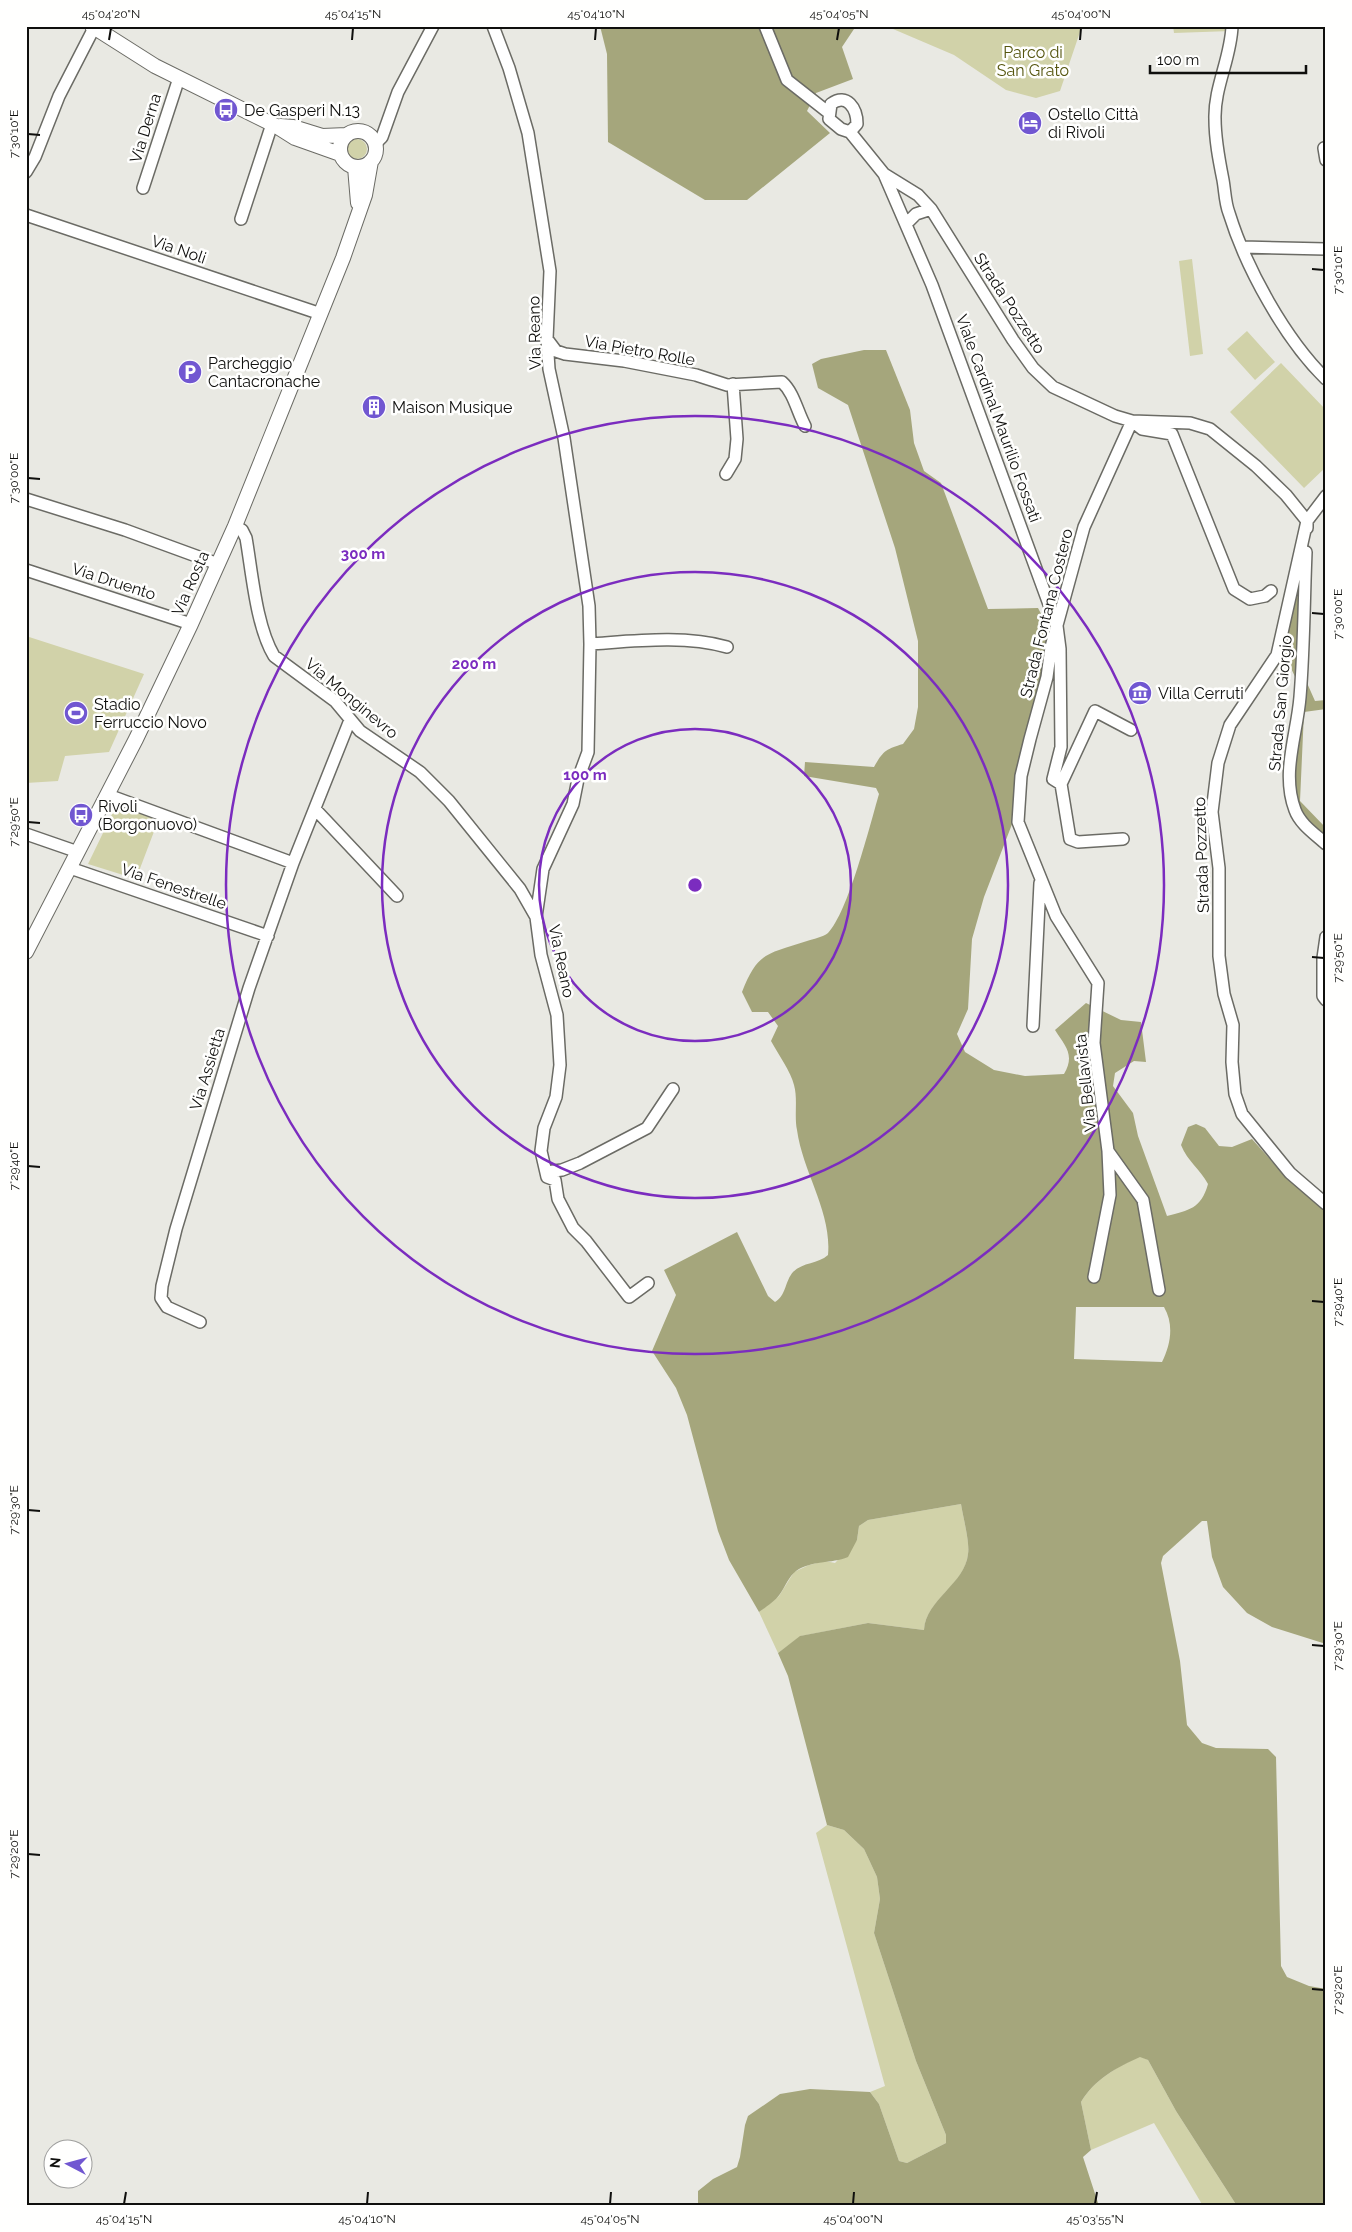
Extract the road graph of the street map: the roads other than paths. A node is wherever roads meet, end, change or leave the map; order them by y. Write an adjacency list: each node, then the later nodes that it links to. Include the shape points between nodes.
1 (433, 26): 11 (street, via 398,92 382,136)
2 (493, 26): 28 (street, Via Reano, via 528,133 550,270)
3 (765, 26): 7 (street, via 787,80)
4 (1232, 26): 25 (street, via 1215,118 1228,212)
5 (93, 27): 6 (street); 17 (street)
6 (179, 78): 8 (street); 19 (street, Via Derna)
7 (829, 113): 9 (street, via 834,124); 9 (street, via 831,104 836,100 851,104 857,112 857,124)
8 (274, 125): 10 (street, via 322,136); 13 (street, via 295,138); 23 (street)
9 (850, 132): 18 (street)
10 (347, 135): 11 (street, via 363,132); 13 (street, via 341,144)
11 (375, 144): 15 (street)
12 (1324, 148): 14 (street)
13 (340, 154): 16 (street, via 346,163)
14 (1326, 160)
15 (371, 161): 16 (street); 22 (street, Via Rosta, via 365,195)
16 (354, 167): 22 (street, Via Rosta, via 359,194)
17 (26, 172)
18 (884, 174): 20 (street, Strada Pozzetto, via 918,196); 24 (street, Viale Cardinal Maurilio Fossati)
19 (143, 188)
20 (931, 209): 24 (street, via 916,214); 31 (street, Strada Pozzetto, via 1012,340 1033,368 1053,387 1091,406)
21 (26, 215): 27 (street, Via Noli)
22 (357, 216): 27 (street, Via Rosta)
23 (241, 219)
24 (906, 224): 42 (street, Viale Cardinal Maurilio Fossati, via 946,322)
25 (1242, 247): 26 (street); 29 (street, via 1284,329)
26 (1326, 249)
27 (321, 314): 37 (street, Via Rosta)
28 (547, 339): 30 (street, Via Pietro Rolle, via 556,351 565,354 624,361); 43 (street, Via Reano, via 549,369 564,438 589,606)
29 (1326, 379)
30 (733, 384): 32 (street, Via Pietro Rolle, via 782,382 790,390); 33 (street, via 737,439 735,459)
31 (1132, 420): 36 (street, Strada Pozzetto, via 1190,423 1210,429 1256,466); 40 (street, Strada Pozzetto, via 1142,429 1172,434 1234,589 1250,599 1265,596); 42 (street, Strada Fontana Costero, via 1084,526)
32 (805, 426)
33 (726, 474)
34 (1326, 496): 36 (street)
35 (26, 499): 38 (street)
36 (1307, 521): 53 (street, Strada San Giorgio, via 1300,699 1289,765 1290,793 1296,812); 68 (street, Strada Pozzetto, via 1277,655 1230,725 1218,763 1212,812 1219,868 1219,956 1224,994 1233,1025 1235,1094 1242,1114 1290,1173)
37 (235, 526): 38 (street, Via Rosta); 45 (street, Via Monginevro, via 246,538 268,647 282,663 335,701)
38 (218, 564): 41 (street, Via Rosta)
39 (26, 570): 41 (street, Via Druento)
40 (1271, 591)
41 (191, 624): 48 (street, Via Rosta)
42 (1057, 626): 47 (street, via 1061,747 1053,778); 50 (street, Strada Fontana Costero, via 1021,776)
43 (590, 644): 44 (street, via 694,642); 59 (street, Via Reano, via 588,752 573,804 543,870)
44 (727, 648)
45 (350, 720): 49 (street, Via Assietta); 59 (street, Via Monginevro, via 360,731 420,772 449,801 520,889)
46 (1131, 730): 47 (street, via 1095,711)
47 (1061, 784): 52 (street, via 1070,839 1078,842)
48 (108, 795): 54 (street, Via Rosta); 55 (street)
49 (314, 809): 55 (street, Via Assietta); 58 (street)
50 (1018, 822): 57 (street, Via Bellavista)
51 (26, 834): 54 (street)
52 (1123, 839)
53 (1326, 844)
54 (78, 852): 56 (street, Via Rosta)
55 (293, 862): 60 (street, Via Assietta)
56 (70, 868): 60 (street, Via Fenestrelle); 62 (street, Via Rosta)
57 (1040, 878): 64 (street, Via Bellavista); 66 (street, Via Bellavista, via 1056,916 1098,983 1094,1043)
58 (397, 896)
59 (536, 917): 67 (street, Via Reano, via 541,954 557,1015 560,1065 556,1097 544,1128 540,1151)
60 (268, 936): 72 (street, Via Assietta, via 222,1075 162,1286 161,1298 167,1307)
61 (1326, 937): 63 (street, via 1323,958 1323,996)
62 (26, 952)
63 (1326, 1000)
64 (1033, 1026)
65 (673, 1089): 67 (street, via 647,1128 580,1163)
66 (1108, 1150): 69 (street, Via Bellavista, via 1110,1195); 71 (street, Via Bellavista, via 1142,1200)
67 (546, 1172): 70 (street, Via Reano, via 546,1177 555,1180 558,1199 573,1228 629,1297)
68 (1326, 1204)
69 (1094, 1277)
70 (648, 1282)
71 (1159, 1290)
72 (200, 1322)

